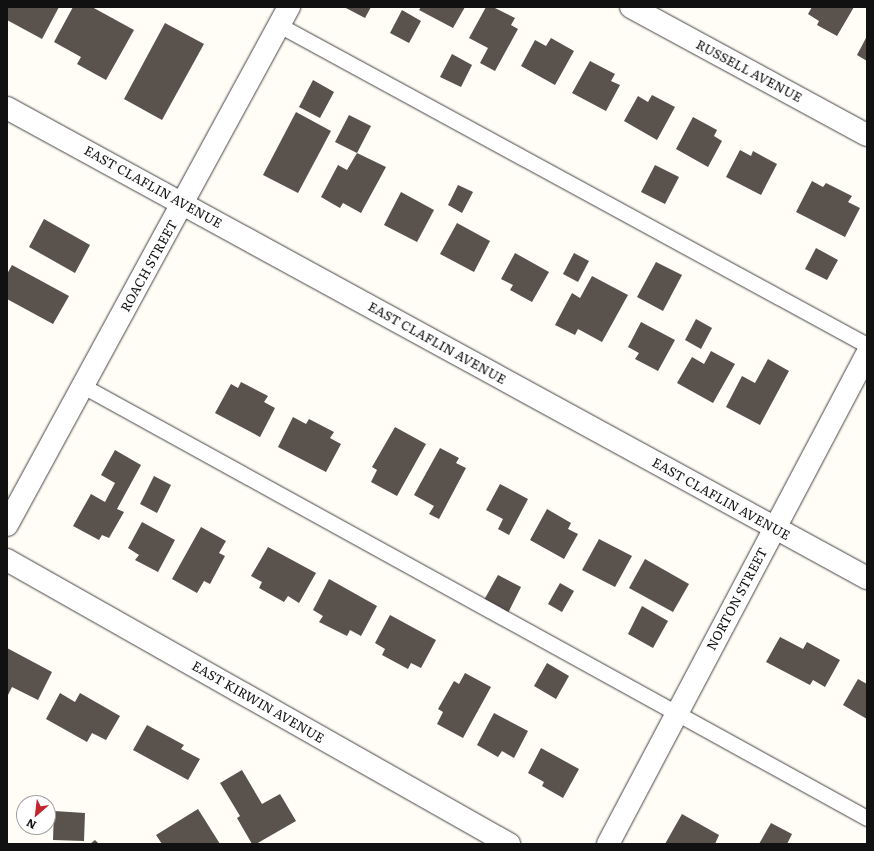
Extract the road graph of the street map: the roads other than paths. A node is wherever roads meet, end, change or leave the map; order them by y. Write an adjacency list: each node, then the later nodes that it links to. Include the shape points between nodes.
1 (631, 7): 4 (street, RUSSELL AVENUE)
2 (284, 16): 5 (street, ROACH STREET); 6 (lane)
3 (7, 108): 5 (street, EAST CLAFLIN AVENUE)
4 (867, 135)
5 (183, 204): 8 (street, ROACH STREET); 10 (street, EAST CLAFLIN AVENUE)
6 (867, 346)
7 (867, 354): 10 (street, NORTON STREET)
8 (83, 386): 9 (street, ROACH STREET); 13 (lane, via 540,640)
9 (7, 525)
10 (775, 528): 12 (street, EAST CLAFLIN AVENUE); 13 (street, NORTON STREET)
11 (7, 560): 16 (street, EAST KIRWIN AVENUE)
12 (867, 578)
13 (678, 711): 14 (lane); 17 (street, NORTON STREET)
14 (867, 818)
15 (505, 844): 16 (street)
16 (508, 844)
17 (608, 844)

